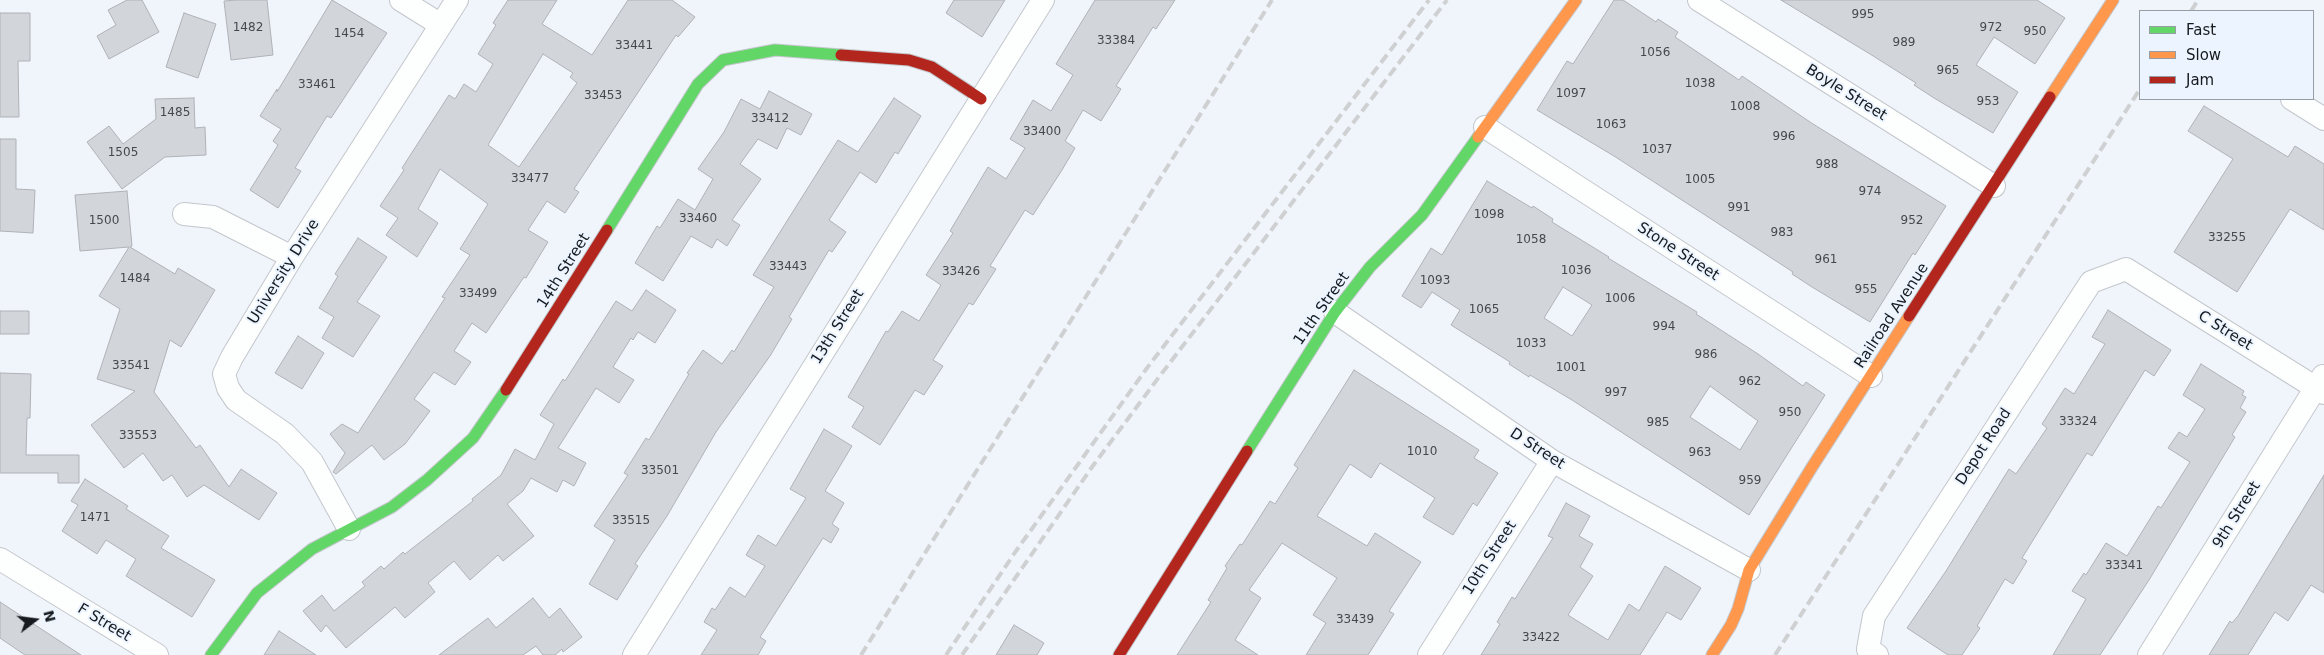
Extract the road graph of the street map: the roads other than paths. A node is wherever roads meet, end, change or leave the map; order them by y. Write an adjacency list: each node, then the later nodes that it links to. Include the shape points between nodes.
1 (401, 0): 7 (street)
2 (457, 0): 7 (street, University Drive)
3 (1043, 0): 8 (street, 13th Street)
4 (1576, 0): 11 (street, 11th Street)
5 (1699, 0): 12 (street, Boyle Street)
6 (2113, 0): 12 (street, Railroad Avenue)
7 (441, 25): 14 (street, University Drive)
8 (981, 99): 20 (street, 14th Street, via 932,67 909,60 775,50 723,60 698,84 473,438 392,507); 26 (street, 13th Street)
9 (2294, 100): 10 (street)
10 (2324, 119)
11 (1485, 127): 16 (street, 11th Street, via 1422,214 1370,267); 17 (street, Stone Street)
12 (1994, 186): 17 (street, Railroad Avenue)
13 (184, 214): 14 (street, via 213,216)
14 (292, 256): 20 (street, University Drive, via 224,374 236,400 285,434 312,462)
15 (2126, 269): 18 (street, C Street); 23 (street, Depot Road, via 2091,282 1874,616)
16 (1335, 312): 19 (street, D Street); 27 (street, 11th Street)
17 (1871, 376): 22 (street, Railroad Avenue)
18 (2322, 385): 30 (street, 9th Street)
19 (1552, 461): 22 (street, D Street); 28 (street, 10th Street)
20 (349, 529): 25 (street, 14th Street, via 312,549 257,593)
21 (0, 559): 24 (street, F Street)
22 (1749, 570): 29 (street, Railroad Avenue, via 1735,617)
23 (1873, 652)
24 (157, 655)
25 (211, 655)
26 (634, 655)
27 (1119, 655)
28 (1429, 655)
29 (1712, 655)
30 (2149, 655)

